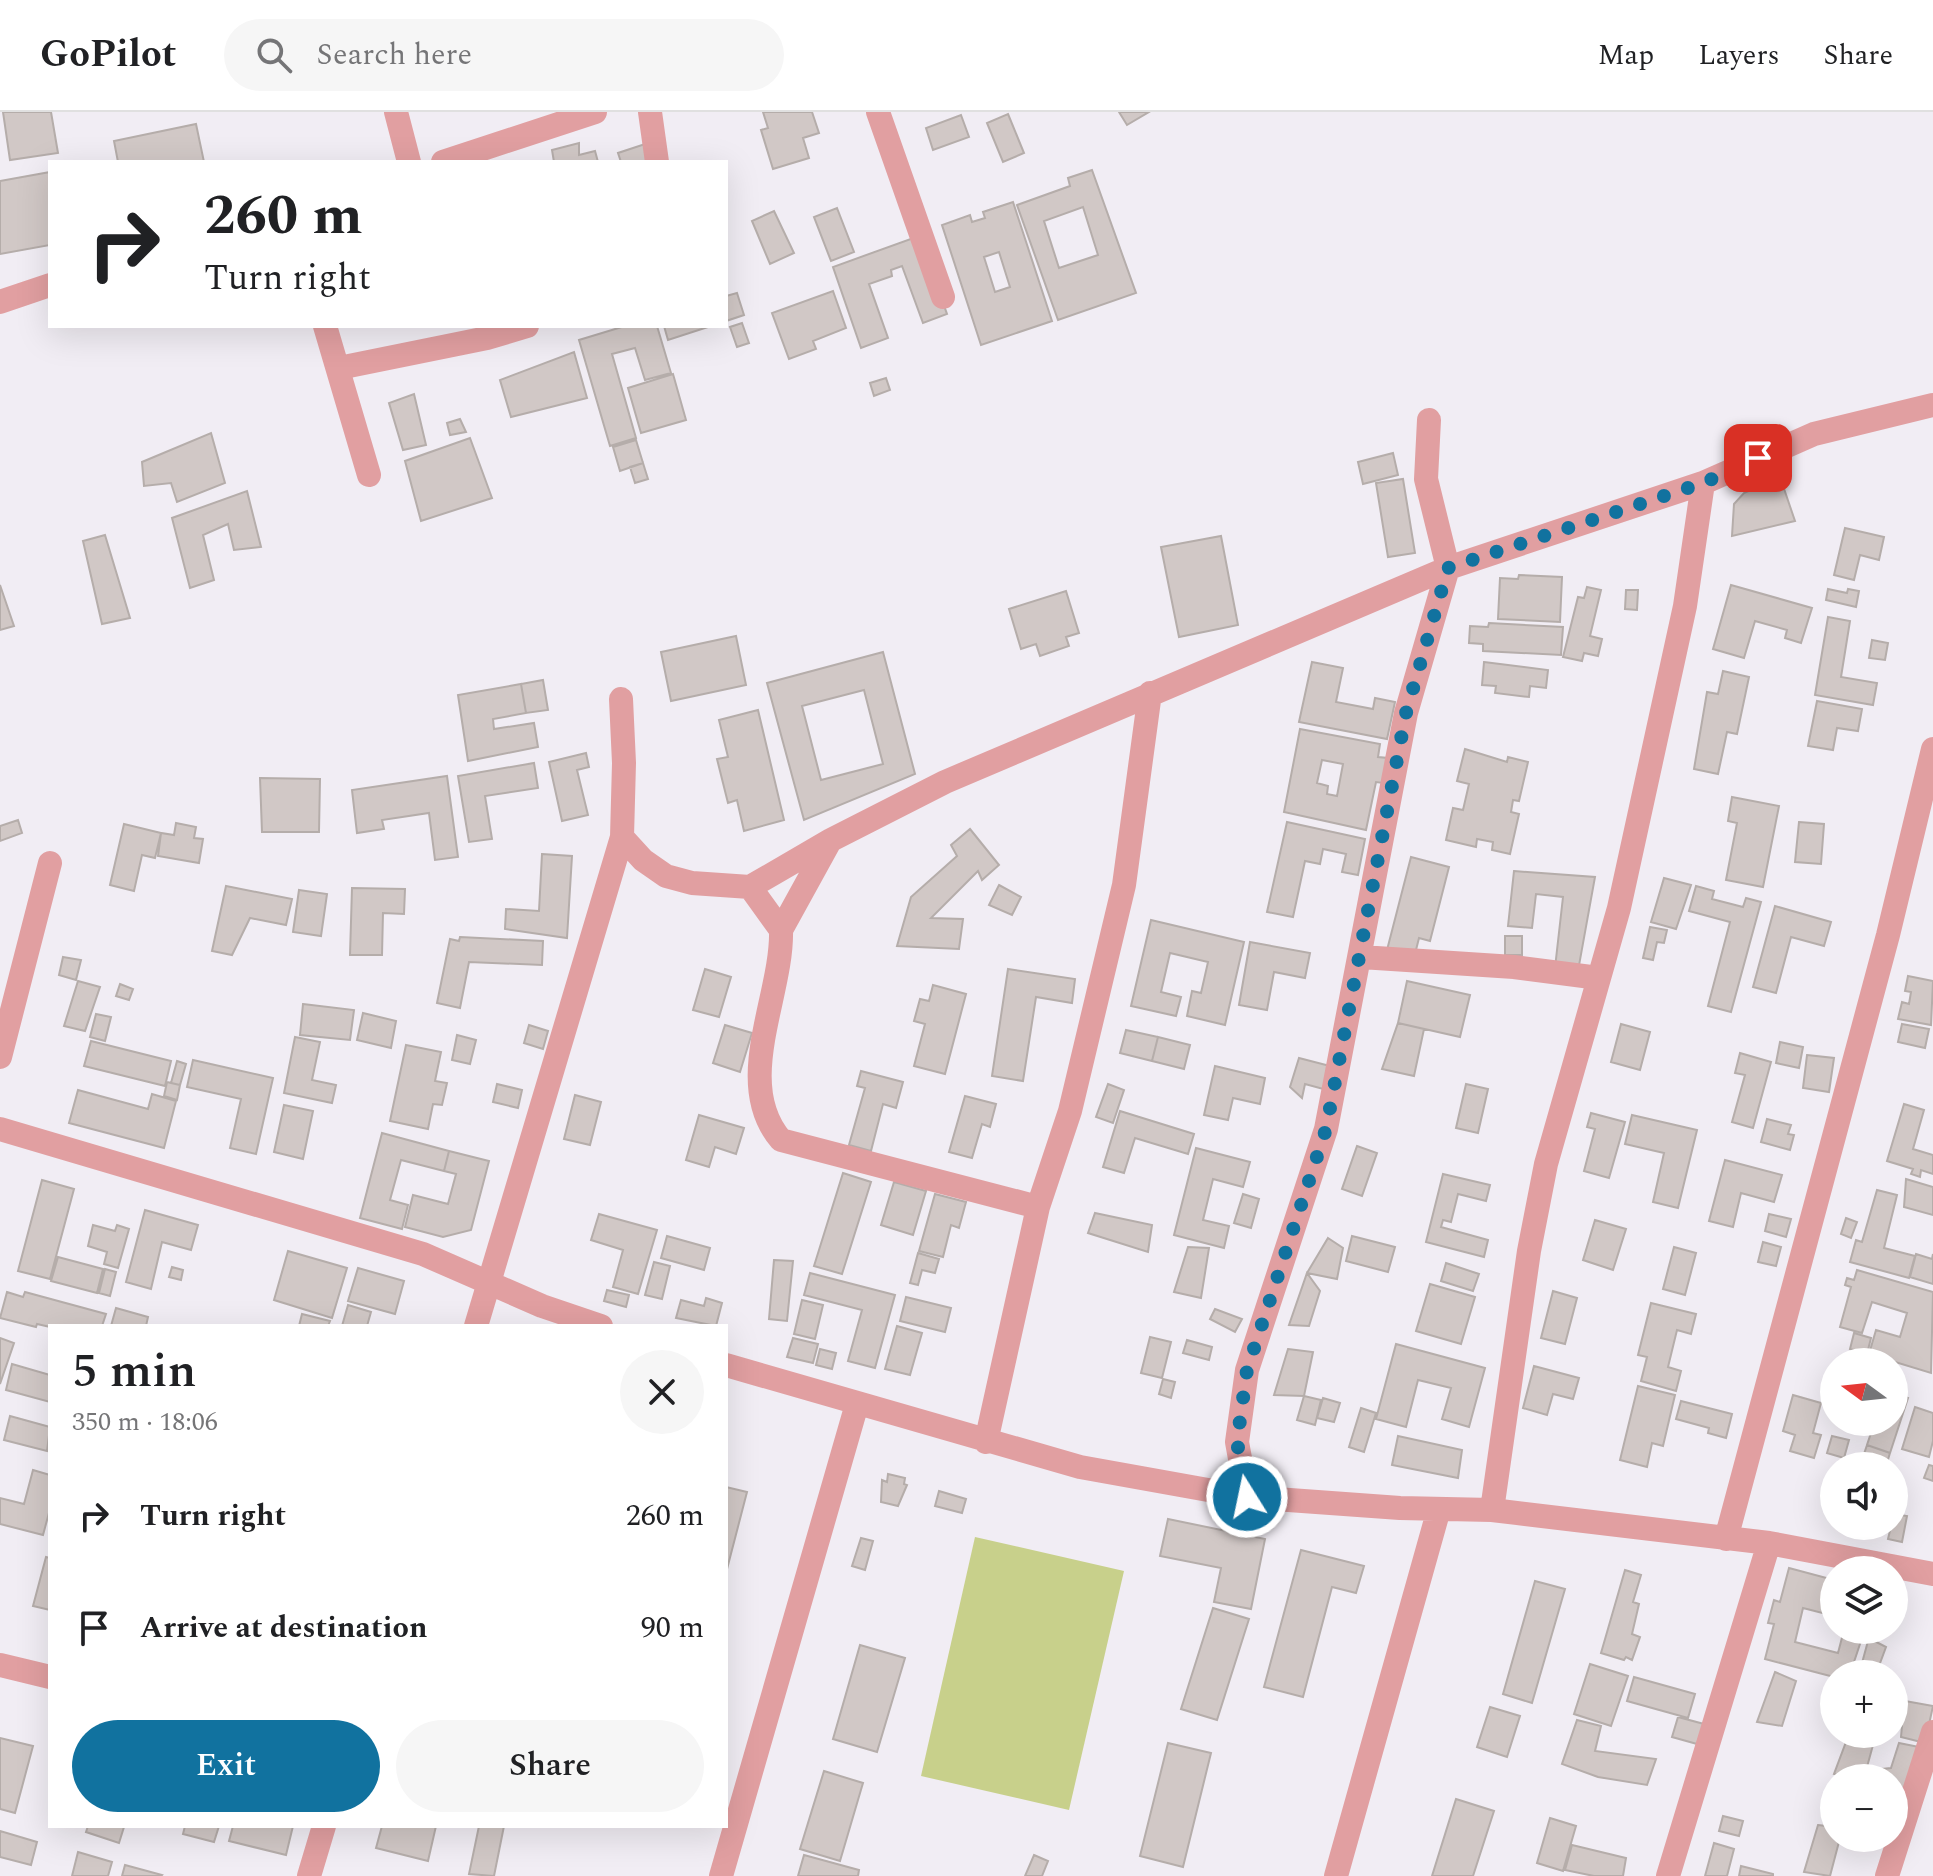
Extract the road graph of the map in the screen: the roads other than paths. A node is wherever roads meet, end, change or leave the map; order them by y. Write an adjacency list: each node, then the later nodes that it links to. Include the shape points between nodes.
1 (396, 112): 5 (street)
2 (595, 112): 6 (street)
3 (650, 112): 7 (street)
4 (878, 112): 9 (street)
5 (408, 160)
6 (449, 160)
7 (657, 160)
8 (48, 286): 10 (street)
9 (943, 297)
10 (0, 302)
11 (326, 328): 13 (street)
12 (520, 328): 13 (street)
13 (339, 368): 16 (street)
14 (1933, 405): 17 (street, via 1814,434)
15 (1429, 420): 18 (street, via 1426,479)
16 (369, 475)
17 (1703, 483): 18 (street); 28 (street, via 1685,606)
18 (1448, 568): 19 (street); 27 (street, via 1406,713)
19 (1150, 693): 23 (street, via 945,782); 31 (street, via 1124,885 1070,1111)
20 (621, 699): 22 (street)
21 (1933, 749): 41 (street)
22 (622, 837): 25 (street, via 666,876); 32 (street)
23 (831, 840): 25 (street); 26 (street)
24 (50, 863): 29 (street)
25 (750, 887): 26 (street)
26 (781, 930): 31 (street, via 761,1072 764,1109 781,1140)
27 (1361, 957): 28 (street); 38 (street, via 1326,1129 1247,1370 1237,1442)
28 (1599, 978): 40 (street, via 1546,1164)
29 (0, 1057)
30 (0, 1129): 32 (street, via 262,1204)
31 (1038, 1207): 37 (street)
32 (489, 1280): 33 (street); 34 (street)
33 (477, 1324)
34 (595, 1324)
35 (728, 1366): 36 (street)
36 (857, 1404): 37 (street); 47 (street)
37 (986, 1442): 38 (street, via 1080,1467)
38 (1247, 1497): 39 (street)
39 (1439, 1509): 40 (street); 51 (street)
40 (1492, 1510): 41 (street)
41 (1726, 1539): 42 (street)
42 (1769, 1543): 43 (street); 52 (street)
43 (1933, 1574)
44 (0, 1665): 45 (street)
45 (48, 1677)
46 (1933, 1732): 53 (street)
47 (733, 1814): 50 (street)
48 (323, 1828): 49 (street)
49 (309, 1876)
50 (721, 1876)
51 (1336, 1876)
52 (1668, 1876)
53 (1887, 1876)

